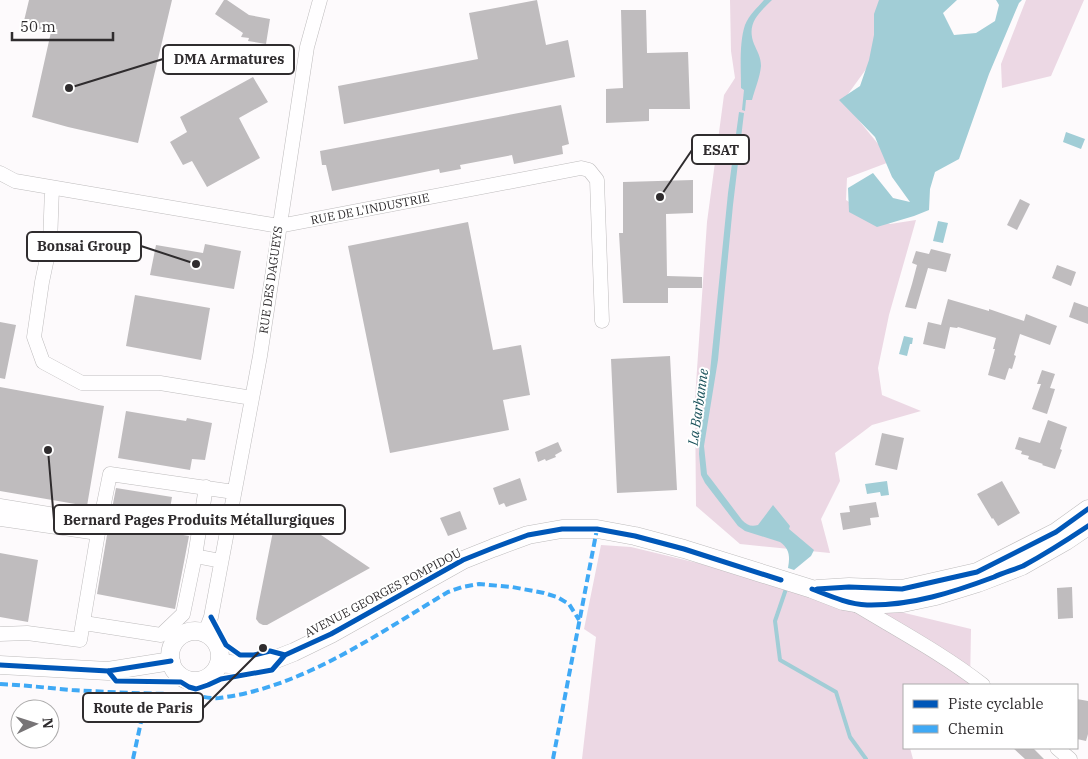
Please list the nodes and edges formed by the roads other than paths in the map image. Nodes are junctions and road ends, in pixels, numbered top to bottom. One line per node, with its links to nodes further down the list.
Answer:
1 (320, 0): 4 (street, RUE DES DAGUEYS)
2 (0, 173): 3 (street, RUE DE L'INDUSTRIE)
3 (52, 188): 4 (street, RUE DE L'INDUSTRIE); 6 (street)
4 (279, 226): 5 (street, RUE DE L'INDUSTRIE); 6 (street, RUE DES DAGUEYS)
5 (602, 321)
6 (252, 398): 8 (street, RUE DES DAGUEYS)
7 (206, 487): 8 (street); 11 (street); 15 (street)
8 (234, 492): 16 (street, RUE DES DAGUEYS)
9 (0, 506): 11 (street)
10 (1088, 509): 17 (main road)
11 (102, 516): 14 (street)
12 (0, 519): 14 (street)
13 (1088, 526): 18 (main road, AVENUE GEORGES POMPIDOU)
14 (98, 534): 19 (street)
15 (195, 556): 16 (street); 19 (street)
16 (222, 561): 20 (street, RUE DES DAGUEYS)
17 (805, 588): 18 (main road, AVENUE GEORGES POMPIDOU); 23 (main road, AVENUE GEORGES POMPIDOU)
18 (854, 603): 25 (street)
19 (84, 623): 21 (street)
20 (205, 633): 22 (main road); 23 (main road)
21 (0, 634)
22 (171, 661): 23 (main road); 24 (main road)
23 (219, 663)
24 (0, 665)
25 (982, 684)
26 (1058, 749): 27 (street)
27 (1070, 759)

